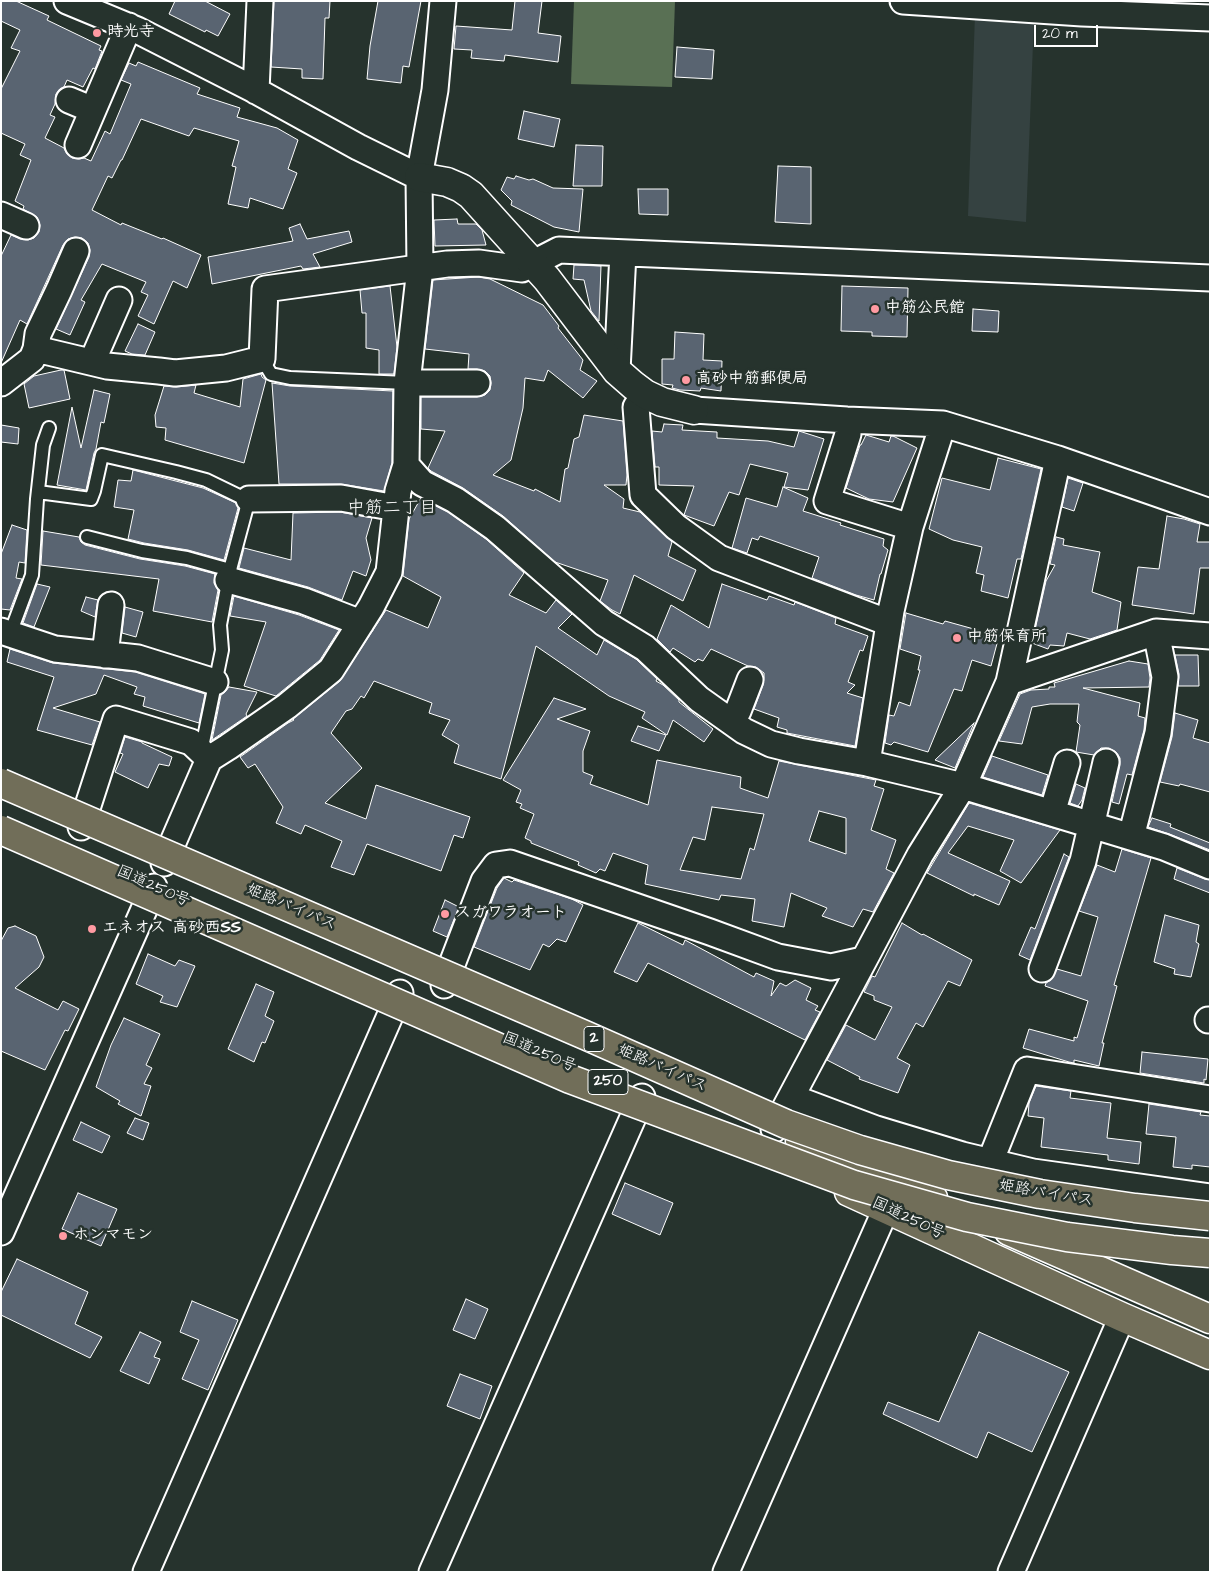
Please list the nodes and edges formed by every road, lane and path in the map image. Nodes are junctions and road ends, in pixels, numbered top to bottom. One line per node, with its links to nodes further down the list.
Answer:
1 (67, 1): 6 (street)
2 (260, 1): 7 (street)
3 (443, 1): 11 (street)
4 (903, 1): 5 (street)
5 (1210, 18)
6 (129, 26): 7 (street); 9 (street)
7 (256, 91): 11 (street)
8 (69, 100): 9 (street)
9 (93, 110): 10 (street)
10 (78, 145)
11 (419, 177): 16 (street); 17 (street)
12 (4, 207): 13 (street)
13 (26, 226)
14 (76, 251): 20 (street)
15 (623, 252): 16 (street); 18 (street); 23 (street)
16 (533, 264): 17 (street); 23 (street)
17 (420, 268): 21 (street); 25 (street)
18 (1210, 278)
19 (119, 300): 22 (street)
20 (36, 349): 22 (street); 24 (street)
21 (262, 358): 22 (street); 25 (lane)
22 (92, 362)
23 (617, 371): 27 (street)
24 (4, 377)
25 (407, 383): 26 (street); 33 (street)
26 (477, 383)
27 (645, 394): 28 (street); 43 (street)
28 (694, 410): 29 (street)
29 (847, 420): 30 (street); 38 (street)
30 (944, 424): 32 (street); 38 (street)
31 (49, 428): 34 (lane)
32 (1058, 459): 37 (street); 50 (street)
33 (406, 465): 36 (street); 51 (street)
34 (38, 492): 35 (lane); 45 (lane)
35 (249, 498): 36 (street); 40 (lane)
36 (396, 508): 42 (street)
37 (1210, 512)
38 (910, 527): 43 (street)
39 (87, 537): 40 (lane)
40 (229, 575): 42 (street); 49 (lane)
41 (111, 605): 47 (street)
42 (361, 623): 52 (street)
43 (889, 623): 54 (street)
44 (1156, 632): 46 (street); 50 (street); 64 (street)
45 (6, 633): 47 (street)
46 (1210, 636)
47 (105, 654): 49 (street)
48 (750, 680): 51 (street)
49 (216, 682): 52 (lane)
50 (1009, 682): 57 (street)
51 (730, 720): 54 (street)
52 (205, 756): 62 (street); 66 (street)
53 (1106, 762): 61 (street)
54 (867, 763): 57 (street)
55 (1068, 763): 59 (street)
56 (1, 783): 78 (highway, 姫路バイパス / 2, bridge)
57 (963, 786): 59 (street); 67 (street)
58 (1, 792): 62 (highway, 国道250号 / 250)
59 (1052, 813): 61 (street)
60 (1, 819): 66 (highway, 国道250号 / 250)
61 (1091, 825): 64 (street); 68 (street)
62 (81, 827): 66 (highway, 国道250号 / 250)
63 (1, 830): 80 (highway, bridge)
64 (1131, 838): 65 (street)
65 (1210, 866)
66 (159, 875): 69 (highway, 国道250号 / 250); 70 (highway, 国道250号 / 250); 79 (street)
67 (863, 960): 69 (street); 72 (street)
68 (1042, 969)
69 (444, 985): 74 (highway, 国道250号 / 250)
70 (400, 993): 71 (highway, 国道250号 / 250); 84 (street)
71 (642, 1097): 77 (highway, 国道250号 / 250); 85 (street)
72 (791, 1097): 74 (street); 75 (street)
73 (1210, 1100): 75 (street)
74 (774, 1129): 82 (highway, 国道250号 / 250)
75 (990, 1162): 76 (street)
76 (1210, 1197)
77 (886, 1209): 81 (highway, 国道250号 / 250); 86 (street)
78 (1210, 1216)
79 (1, 1232)
80 (1210, 1253)
81 (1122, 1317): 83 (highway, 国道250号 / 250); 87 (street)
82 (1210, 1319)
83 (1210, 1355)
84 (146, 1572)
85 (432, 1572)
86 (726, 1572)
87 (1011, 1572)

